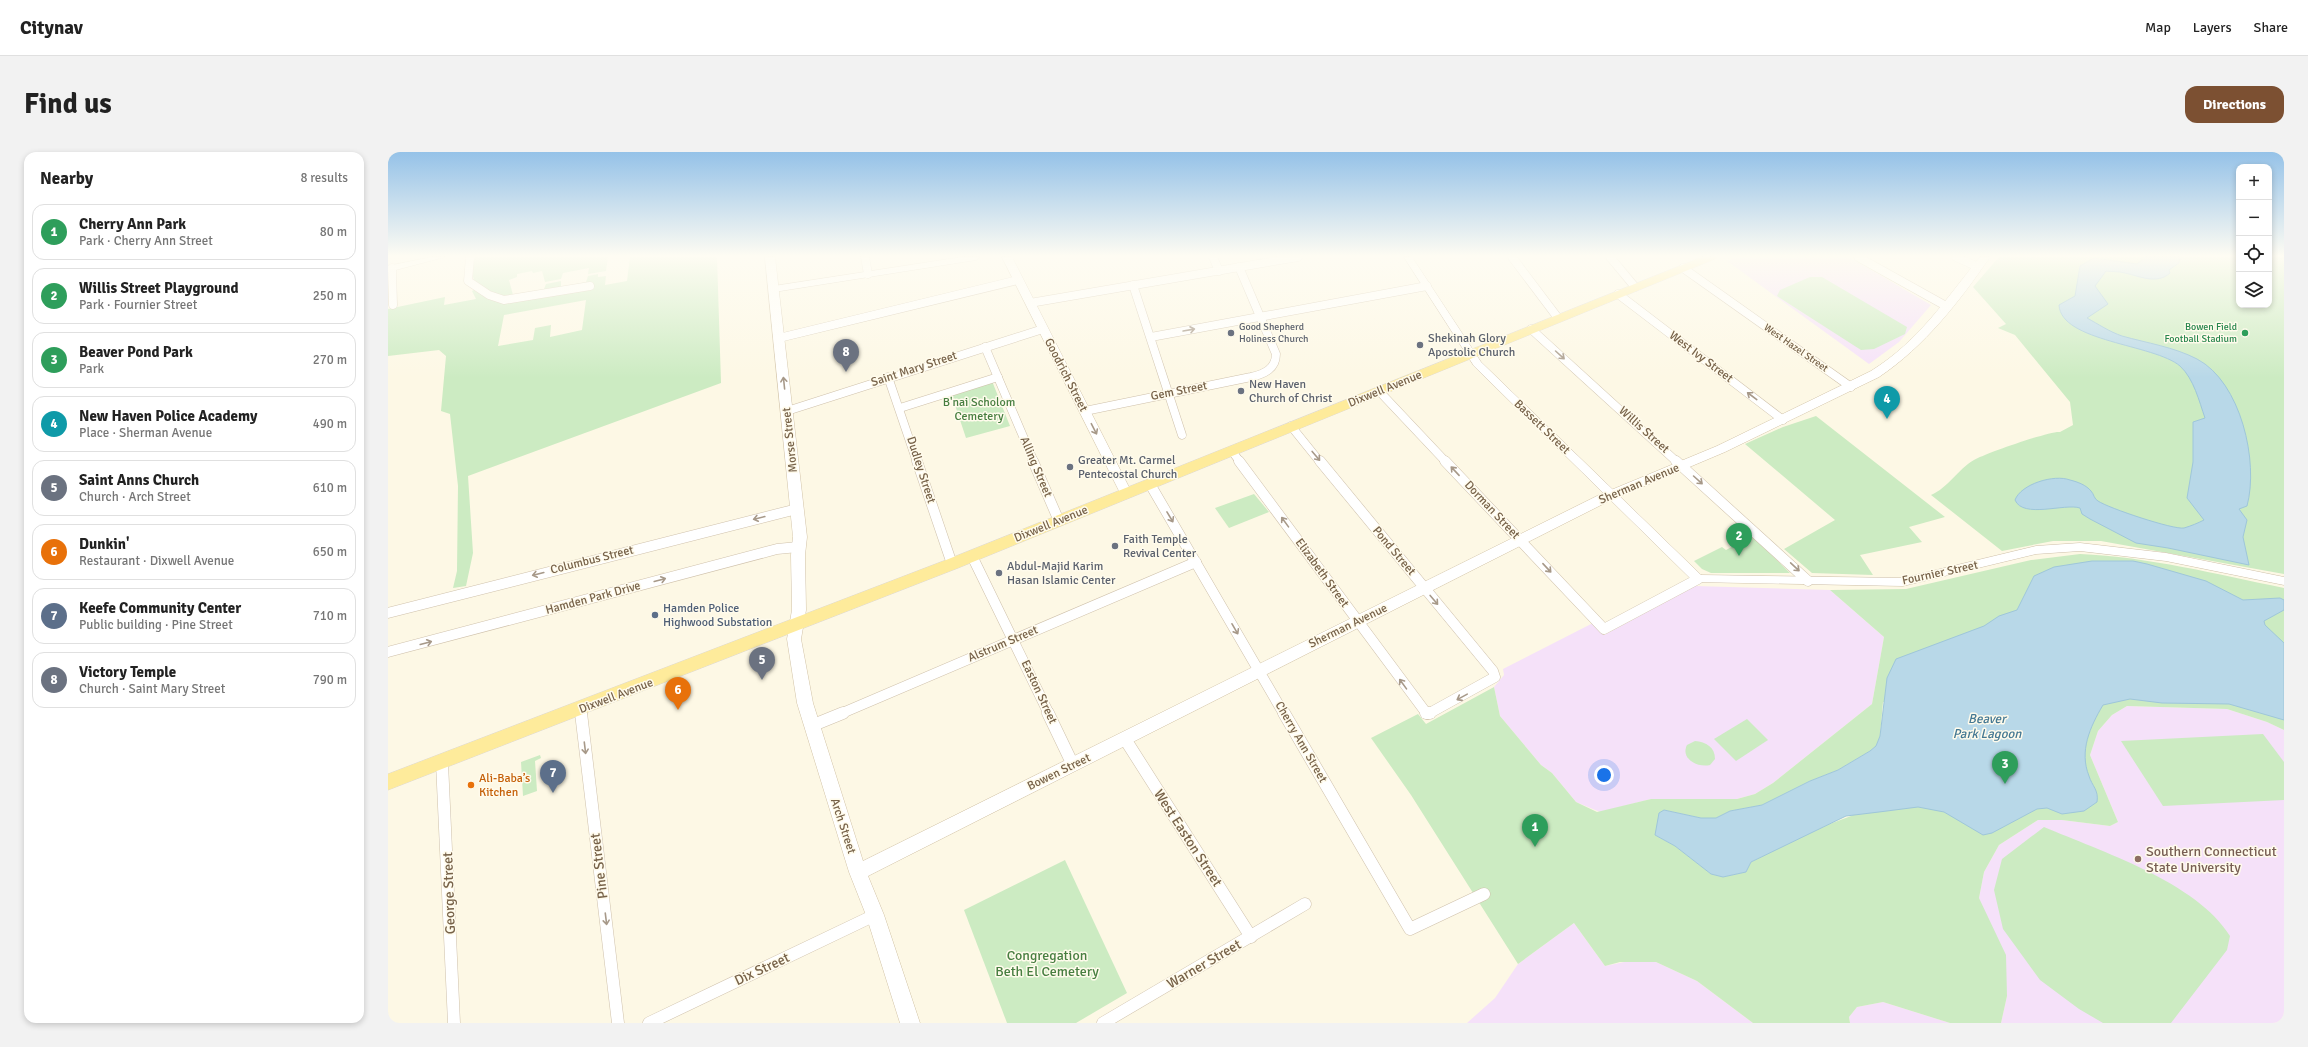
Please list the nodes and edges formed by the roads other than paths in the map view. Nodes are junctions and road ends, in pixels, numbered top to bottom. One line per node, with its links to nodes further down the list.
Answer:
1 (392, 298): 19 (street)
2 (497, 298): 3 (street)
3 (518, 298)
4 (775, 298): 26 (main road, Morse Street)
5 (945, 298): 26 (street)
6 (1027, 298): 18 (main road, Goodrich Street)
7 (1061, 298): 18 (street)
8 (1137, 298): 25 (street)
9 (1253, 298): 21 (street)
10 (1363, 298): 21 (street)
11 (1434, 298): 28 (street, Bassett Street)
12 (1543, 298): 22 (street)
13 (1609, 298): 22 (main road, Dixwell Avenue)
14 (1623, 298): 37 (street, West Ivy Street, one-way to 14)
15 (1725, 298): 31 (street, West Hazel Street)
16 (1931, 298): 20 (street)
17 (1952, 298): 20 (main road, Sherman Avenue)
18 (1030, 303): 23 (main road, Goodrich Street)
19 (393, 305)
20 (1946, 306): 31 (main road, Sherman Avenue)
21 (1262, 316): 25 (street, one-way to 21); 33 (street, Gem Street)
22 (1558, 318): 24 (main road, Dixwell Avenue)
23 (1043, 329): 27 (street, Saint Mary Street); 36 (main road, Goodrich Street)
24 (1531, 329): 28 (main road, Dixwell Avenue); 41 (street, Willis Street, one-way to 41)
25 (1150, 337): 33 (street)
26 (779, 338): 35 (main road, Morse Street, one-way to 26)
27 (985, 347): 29 (street, Saint Mary Street); 30 (street, Alling Street)
28 (1470, 354): 32 (main road, Dixwell Avenue); 44 (street, Bassett Street)
29 (888, 377): 34 (street, Dudley Street); 35 (street, Saint Mary Street)
30 (998, 377): 34 (street); 46 (street, Alling Street)
31 (1851, 387): 37 (main road, Sherman Avenue)
32 (1379, 391): 38 (main road, Dixwell Avenue); 47 (street, Dorman Street, one-way to 32)
33 (1167, 393): 36 (street, Gem Street); 39 (street)
34 (900, 408): 51 (street, Dudley Street)
35 (787, 411): 45 (main road, Morse Street)
36 (1085, 411): 43 (main road, Goodrich Street, one-way to 43)
37 (1783, 420): 41 (main road, Sherman Avenue)
38 (1291, 426): 40 (main road, Dixwell Avenue); 55 (street, Pond Street, one-way to 55)
39 (1182, 435)
40 (1232, 450): 42 (main road, Dixwell Avenue); 57 (street, Elizabeth Street, one-way to 40)
41 (1683, 466): 44 (main road, Sherman Avenue); 53 (street, Willis Street, one-way to 53)
42 (1150, 484): 43 (main road, Dixwell Avenue); 50 (street, Cherry Ann Street, one-way to 50)
43 (1126, 493): 46 (main road, Dixwell Avenue)
44 (1611, 495): 47 (main road, Sherman Avenue); 52 (street, Bassett Street)
45 (797, 509): 48 (main road, Morse Street); 56 (street, Columbus Street, one-way to 56)
46 (1059, 521): 49 (main road, Dixwell Avenue)
47 (1520, 540): 55 (main road, Sherman Avenue); 59 (street, Dorman Street, one-way to 59)
48 (798, 547): 58 (main road, Morse Street); 61 (street, Hamden Park Drive, one-way to 48)
49 (972, 556): 51 (main road, Dixwell Avenue); 60 (street, Easton Street)
50 (1196, 562): 60 (street, Alstrum Street); 62 (street, Cherry Ann Street, one-way to 62)
51 (952, 564): 58 (main road, Dixwell Avenue)
52 (1698, 580): 53 (street, Fournier Street); 59 (street, Fournier Street)
53 (1808, 581): 54 (street, Fournier Street)
54 (2284, 581)
55 (1424, 588): 57 (main road, Sherman Avenue); 64 (street, Pond Street, one-way to 64)
56 (388, 613)
57 (1357, 621): 62 (main road, Sherman Avenue); 64 (street, Elizabeth Street, one-way to 57)
58 (796, 624): 63 (main road, Dixwell Avenue); 65 (main road, Arch Street)
59 (1604, 629)
60 (1014, 640): 65 (street, Alstrum Street); 68 (street, Easton Street)
61 (388, 652)
62 (1260, 670): 66 (main road, Bowen Street); 71 (street, Cherry Ann Street)
63 (581, 709): 67 (main road, Dixwell Avenue); 77 (street, Pine Street, one-way to 77)
64 (1427, 714)
65 (811, 726): 70 (main road, Arch Street)
66 (1125, 739): 68 (main road, Bowen Street); 74 (street, West Easton Street)
67 (442, 763): 69 (main road, Dixwell Avenue); 76 (street, George Street)
68 (1073, 765): 70 (main road, Bowen Street)
69 (388, 782)
70 (858, 872): 73 (main road, Arch Street)
71 (1484, 894)
72 (1305, 904): 74 (street, Warner Street)
73 (875, 915): 75 (main road, Arch Street); 78 (street, Dix Street)
74 (1251, 937): 79 (street, Warner Street)
75 (906, 1021)
76 (454, 1023)
77 (618, 1023)
78 (649, 1023)
79 (1103, 1023)

